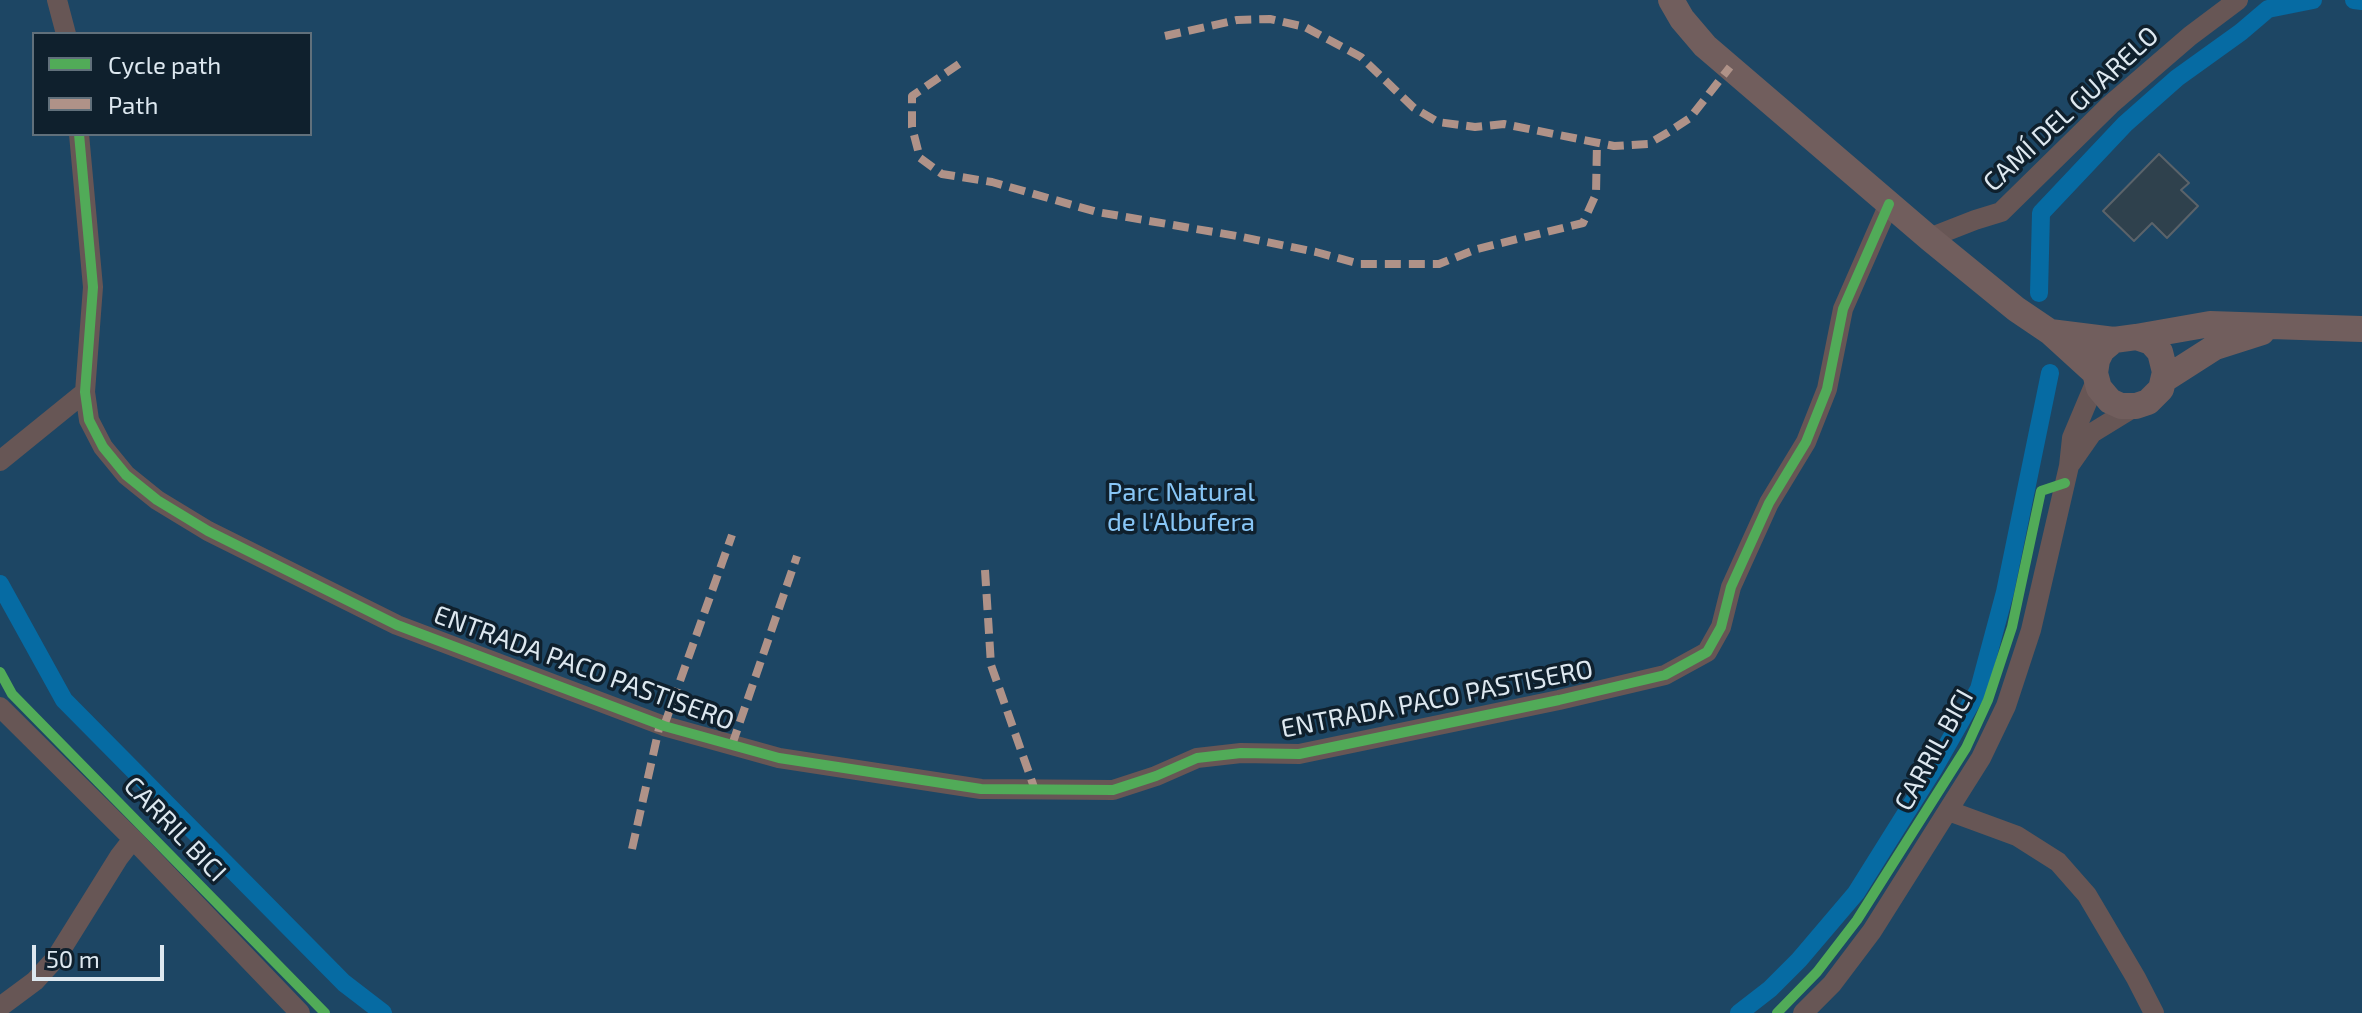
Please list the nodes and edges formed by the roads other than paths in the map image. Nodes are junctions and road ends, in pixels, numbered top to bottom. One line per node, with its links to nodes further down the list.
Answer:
1 (57, 0): 4 (street)
2 (1671, 0): 6 (main road)
3 (2238, 0): 7 (street, CAMÍ DEL GUARELO)
4 (65, 32)
5 (79, 136): 14 (street, ENTRADA PACO PASTISERO)
6 (1889, 204): 7 (main road); 14 (street, ENTRADA PACO PASTISERO)
7 (1929, 238): 10 (main road)
8 (2281, 325): 9 (main road); 11 (main road); 13 (main road)
9 (2362, 329)
10 (2050, 332): 11 (main road); 12 (main road)
11 (2125, 338): 12 (main road); 13 (main road)
12 (2096, 377): 15 (main road); 17 (street)
13 (2165, 379): 15 (main road)
14 (85, 392): 16 (street)
15 (2136, 406): 17 (street)
16 (0, 461)
17 (2069, 466): 19 (street)
18 (0, 707): 20 (street)
19 (1949, 811): 23 (street); 24 (street)
20 (133, 839): 21 (street); 22 (street)
21 (0, 1007)
22 (300, 1013)
23 (1803, 1013)
24 (2154, 1013)

